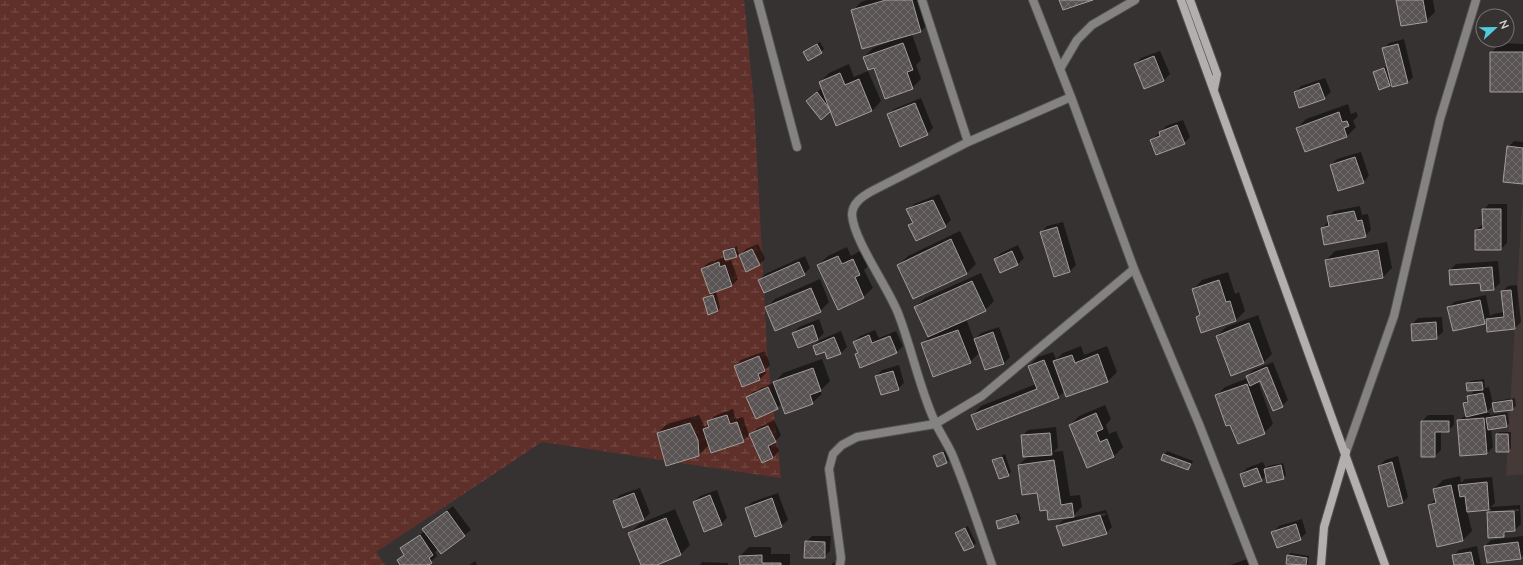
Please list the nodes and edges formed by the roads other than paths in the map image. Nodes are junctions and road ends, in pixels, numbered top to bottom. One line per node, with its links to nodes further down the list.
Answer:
1 (758, 0): 12 (street)
2 (922, 0): 11 (street)
3 (1033, 0): 8 (street)
4 (1135, 0): 8 (street)
5 (1181, 0): 9 (street)
6 (1190, 0): 9 (street)
7 (1476, 0): 15 (street)
8 (1060, 69): 10 (street)
9 (1214, 90): 15 (street)
10 (1072, 97): 11 (street); 13 (street)
11 (968, 142): 14 (street)
12 (796, 147)
13 (1134, 269): 14 (street); 18 (street)
14 (935, 424): 16 (street); 17 (street)
15 (1346, 452): 19 (street); 20 (street)
16 (840, 565)
17 (992, 565)
18 (1254, 565)
19 (1321, 565)
20 (1385, 565)

